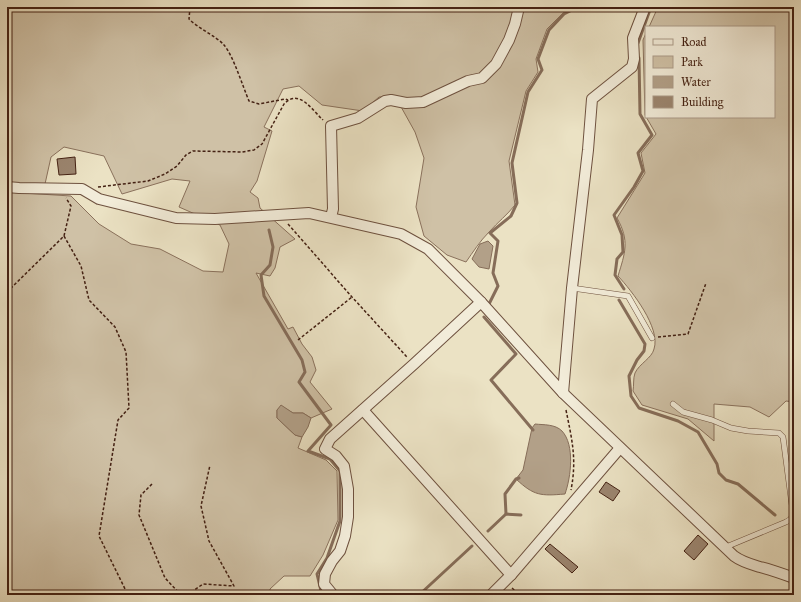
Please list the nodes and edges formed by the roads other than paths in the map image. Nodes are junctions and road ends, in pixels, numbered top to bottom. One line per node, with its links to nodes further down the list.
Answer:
1 (519, 7): 4 (street)
2 (643, 10): 5 (street)
3 (7, 187): 4 (street)
4 (331, 217): 6 (street)
5 (572, 288): 7 (lane); 8 (street)
6 (481, 302): 8 (street); 10 (street)
7 (652, 338)
8 (563, 393): 11 (street)
9 (673, 404): 12 (lane)
10 (363, 410): 13 (street); 15 (street)
11 (620, 448): 12 (street); 13 (street)
12 (726, 547): 14 (street)
13 (511, 575): 16 (street)
14 (794, 578)
15 (333, 595)
16 (491, 595)

